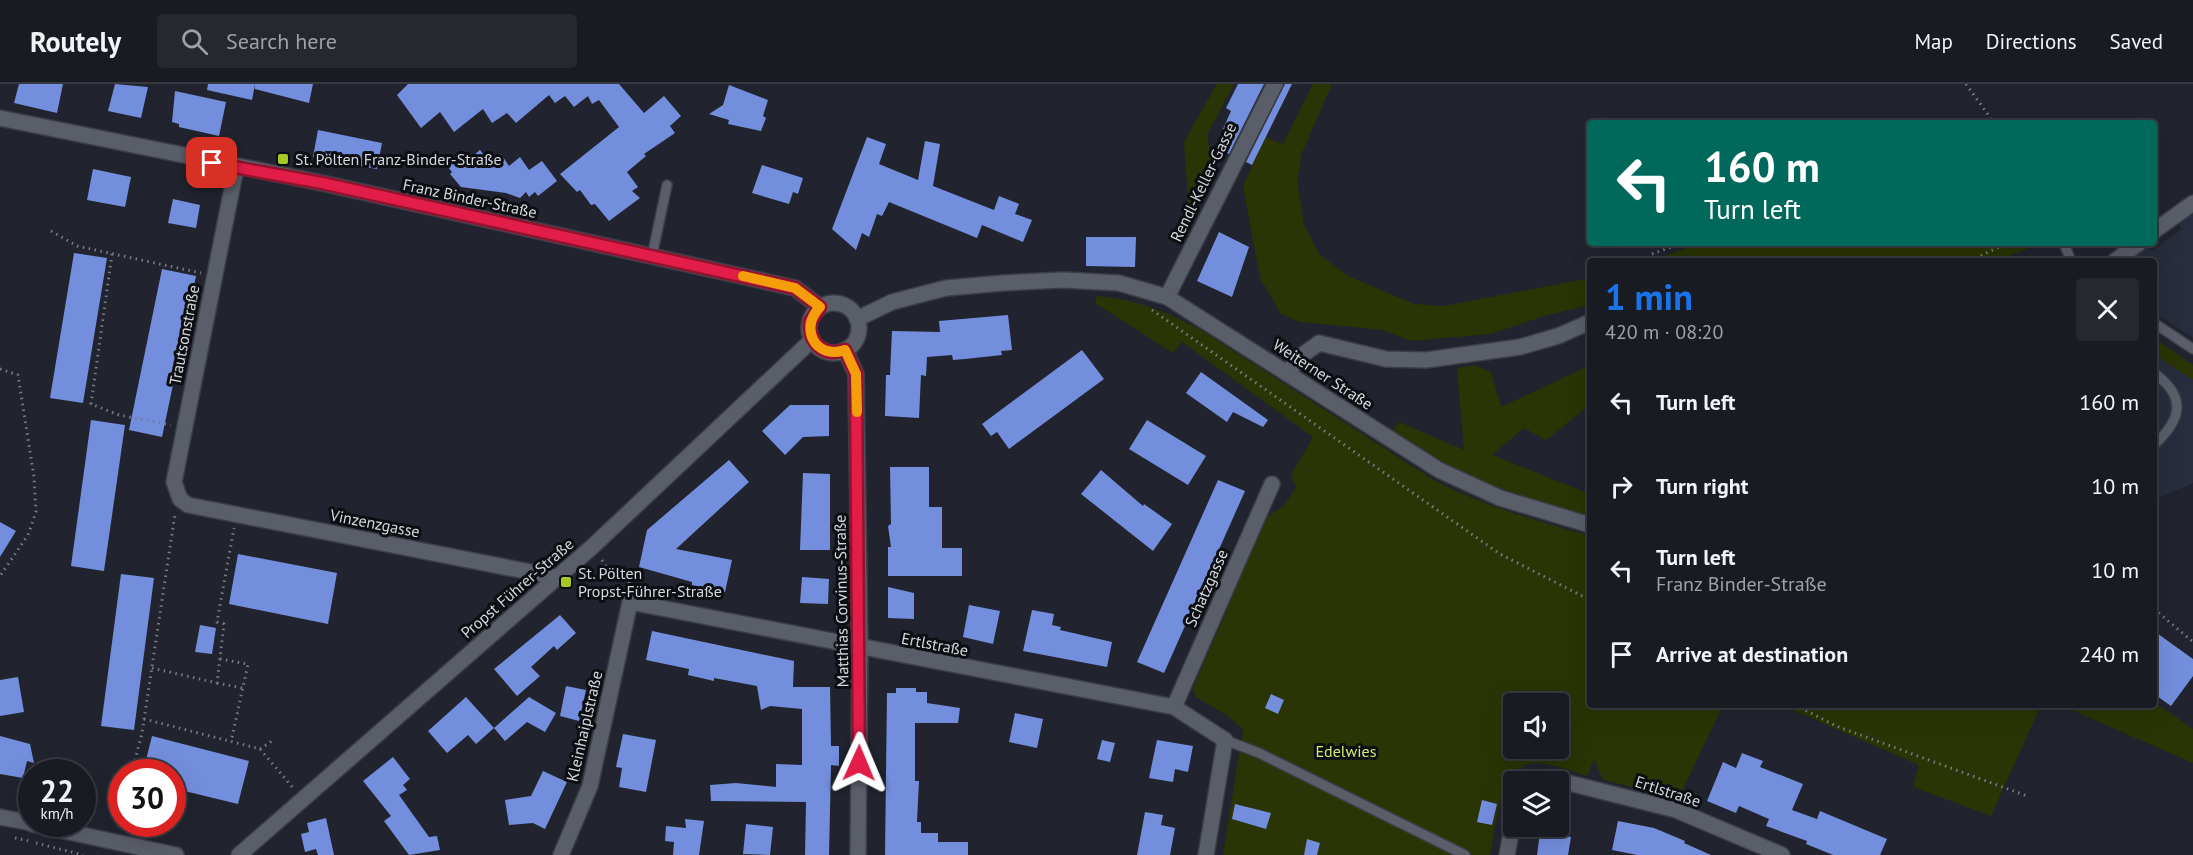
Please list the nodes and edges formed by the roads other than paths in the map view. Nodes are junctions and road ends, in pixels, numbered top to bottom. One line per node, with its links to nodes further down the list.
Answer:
1 (1275, 84): 10 (street, Rendl-Keller-Gasse)
2 (0, 118): 3 (street, Franz Binder-Straße)
3 (236, 168): 8 (street, Franz Binder-Straße); 22 (street, Trautsonstraße)
4 (667, 185): 8 (lane)
5 (2193, 203): 6 (street)
6 (2157, 229)
7 (2135, 246): 9 (street)
8 (652, 256): 11 (street, Franz Binder-Straße)
9 (2119, 258)
10 (1167, 297): 12 (street, Weiterner Straße); 18 (street, Weiterner Straße)
11 (820, 307): 12 (street); 15 (street)
12 (857, 319): 17 (street)
13 (1587, 323): 18 (street)
14 (2157, 325): 16 (lane)
15 (812, 340): 17 (street); 24 (street, Propst Führer-Straße)
16 (2193, 349)
17 (845, 350): 26 (street, Matthias Corvinus-Straße)
18 (1288, 372): 23 (street, Weiterner Straße)
19 (2157, 375): 20 (lane)
20 (2157, 442)
21 (1272, 484): 27 (street, Schatzgasse)
22 (182, 507): 24 (street, Vinzenzgasse)
23 (1587, 524)
24 (556, 577): 35 (street, Propst Führer-Straße)
25 (630, 602): 26 (street, Ertlstraße); 36 (street, Kleinhaiplstraße)
26 (860, 648): 27 (street, Ertlstraße); 37 (street, Matthias Corvinus-Straße)
27 (1173, 707): 28 (street, Ertlstraße)
28 (1225, 740): 38 (street); 39 (lane)
29 (1569, 783): 41 (street, Ertlstraße)
30 (0, 817): 31 (street)
31 (18, 821)
32 (92, 837): 34 (street)
33 (1510, 837): 40 (street)
34 (176, 855)
35 (239, 855)
36 (561, 855)
37 (858, 855)
38 (1206, 855)
39 (1465, 855)
40 (1507, 855)
41 (1782, 855)

